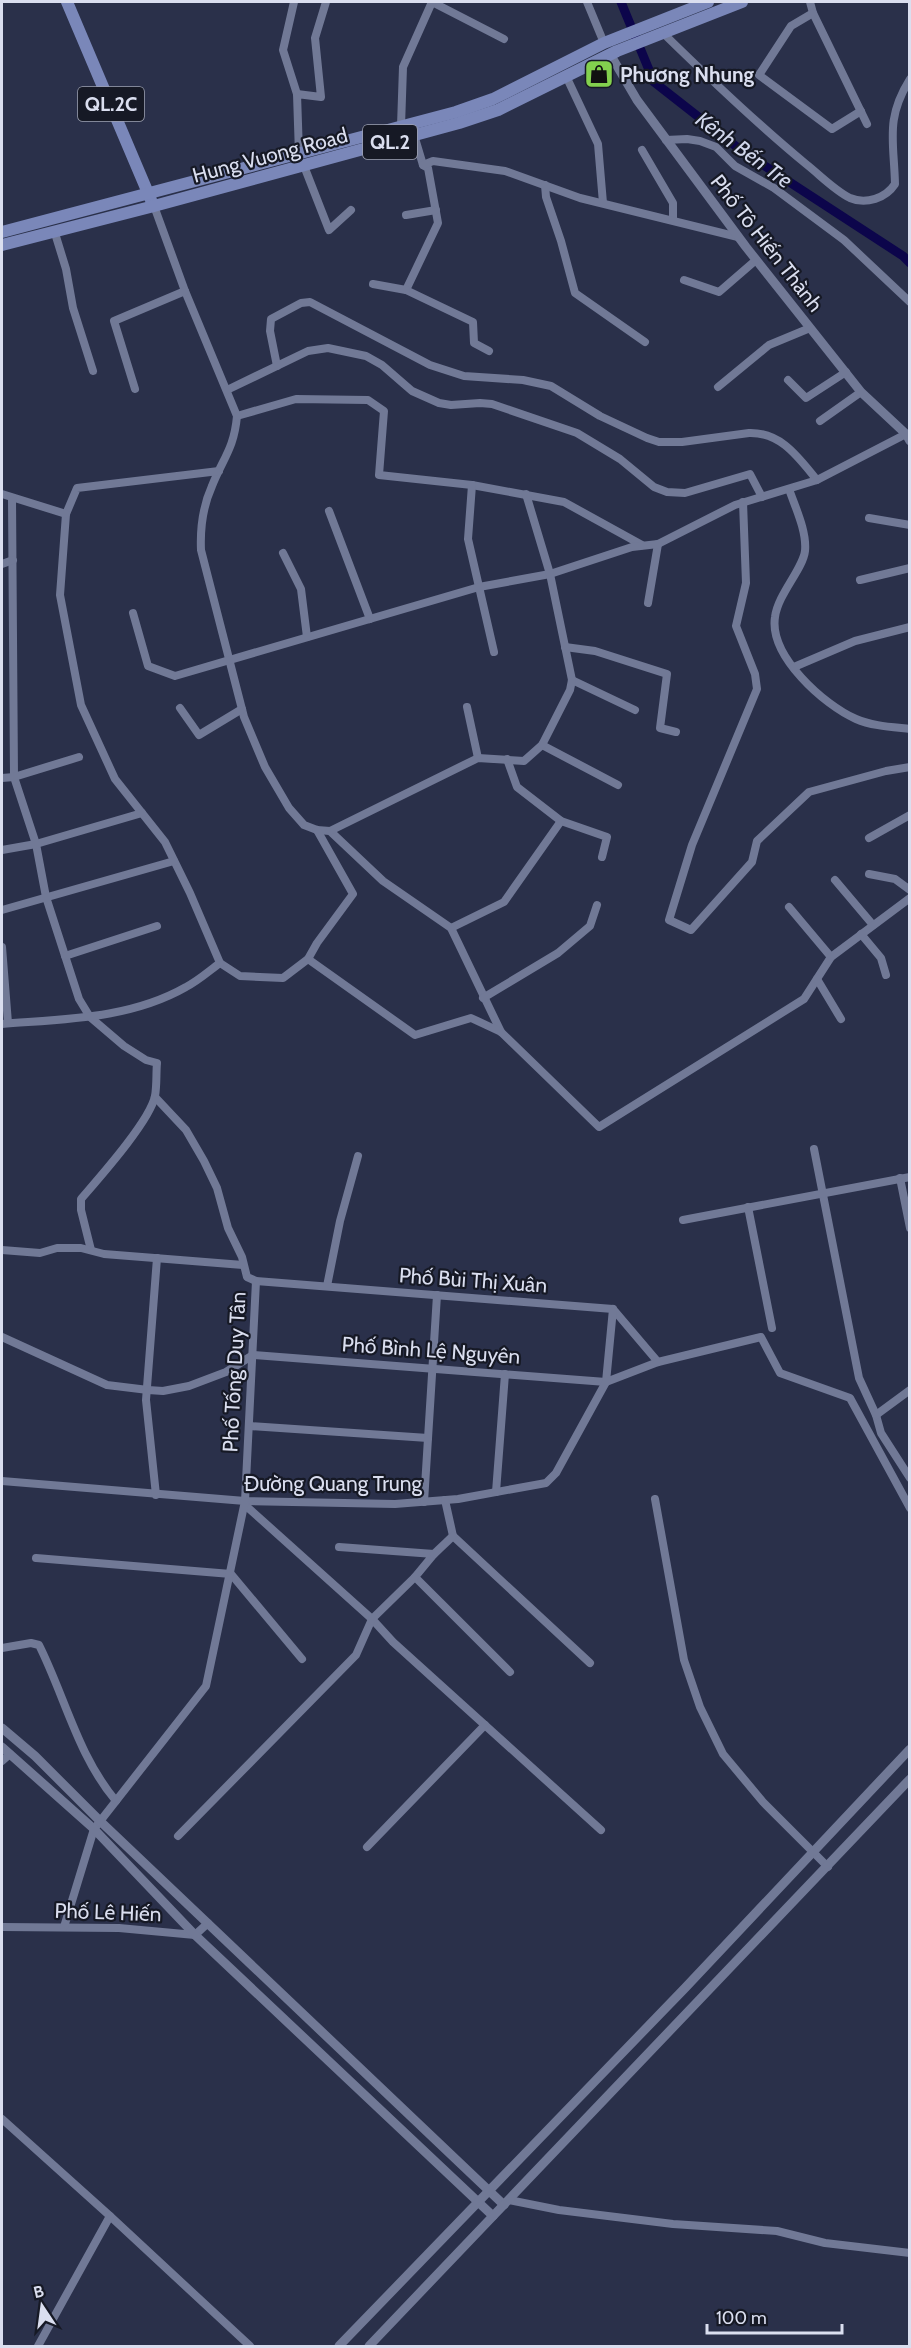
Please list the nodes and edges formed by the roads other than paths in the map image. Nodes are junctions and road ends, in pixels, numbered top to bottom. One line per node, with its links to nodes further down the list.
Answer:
1 (67, 2): 27 (main road, QL.2C)
2 (294, 2): 16 (street)
3 (326, 2): 16 (street)
4 (432, 2): 12 (street); 19 (street)
5 (587, 2): 13 (street)
6 (708, 2): 9 (main road, Hung Vuong Road / QL.2)
7 (742, 2): 11 (main road, Hung Vuong Road / QL.2)
8 (810, 2): 10 (street)
9 (687, 5): 11 (main road, Hung Vuong Road / QL.2)
10 (813, 13): 17 (street); 17 (street)
11 (653, 32): 13 (main road, Hung Vuong Road / QL.2); 15 (street)
12 (504, 39)
13 (611, 47): 14 (main road, Hung Vuong Road / QL.2); 19 (main road, Hung Vuong Road / QL.2); 21 (street, Phố Tô Hiến Thành)
14 (566, 76): 20 (main road, Hung Vuong Road / QL.2); 28 (street)
15 (909, 79)
16 (297, 94): 23 (street)
17 (861, 111): 18 (street)
18 (867, 124)
19 (400, 126): 23 (main road, Hung Vuong Road / QL.2)
20 (414, 135): 24 (street); 25 (main road, Hung Vuong Road / QL.2)
21 (666, 140): 36 (street, Phố Tô Hiến Thành); 43 (street)
22 (642, 150): 33 (street)
23 (299, 154): 27 (main road, Hung Vuong Road / QL.2)
24 (423, 165): 26 (street); 31 (street)
25 (304, 166): 29 (main road, Hung Vuong Road / QL.2); 30 (street)
26 (545, 185): 28 (street); 45 (street)
27 (148, 193): 29 (main road, QL.2C); 35 (main road, Hung Vuong Road / QL.2)
28 (603, 203): 33 (street)
29 (154, 206): 34 (main road, Hung Vuong Road / QL.2); 42 (street)
30 (351, 210)
31 (436, 210): 32 (street); 41 (street)
32 (406, 214)
33 (673, 220): 36 (street)
34 (54, 230): 37 (main road, Hung Vuong Road / QL.2); 48 (street)
35 (2, 232)
36 (738, 237): 38 (street, Phố Tô Hiến Thành)
37 (2, 245)
38 (756, 260): 39 (street); 44 (street, Phố Tô Hiến Thành)
39 (684, 280)
40 (374, 284): 41 (street)
41 (406, 290): 46 (street)
42 (185, 291): 52 (street); 53 (street)
43 (909, 302)
44 (810, 328): 49 (street, Phố Tô Hiến Thành); 51 (street)
45 (645, 342)
46 (489, 351)
47 (277, 366): 53 (street); 59 (street); 64 (street)
48 (93, 371)
49 (846, 372): 50 (street); 54 (street, Phố Tô Hiến Thành)
50 (788, 380)
51 (718, 387)
52 (135, 389)
53 (227, 390): 55 (street)
54 (861, 392): 56 (street); 57 (street, Phố Tô Hiến Thành)
55 (237, 416): 58 (street); 60 (street)
56 (820, 421)
57 (908, 438): 59 (street)
58 (219, 471): 68 (street); 87 (street)
59 (817, 480): 61 (street)
60 (472, 485): 63 (street); 79 (street)
61 (789, 489): 64 (street); 88 (street)
62 (2, 494): 65 (street)
63 (525, 494): 72 (street); 77 (street)
64 (762, 497): 66 (street)
65 (12, 498): 68 (street); 74 (street)
66 (743, 502): 71 (street); 100 (street)
67 (329, 511): 82 (street)
68 (66, 514): 104 (street)
69 (869, 518): 70 (street)
70 (909, 525)
71 (658, 544): 72 (street); 80 (street)
72 (642, 546): 77 (street)
73 (283, 553): 84 (street)
74 (13, 560): 75 (street); 101 (street)
75 (2, 564)
76 (909, 568): 78 (street)
77 (550, 574): 79 (street); 85 (street)
78 (860, 580)
79 (479, 587): 82 (street); 86 (street)
80 (648, 603)
81 (133, 613): 87 (street)
82 (370, 619): 84 (street)
83 (909, 627): 88 (street)
84 (307, 638): 87 (street)
85 (565, 647): 89 (street); 95 (street)
86 (494, 652)
87 (230, 660): 92 (street)
88 (794, 667): 94 (street)
89 (572, 680): 93 (street); 96 (street)
90 (467, 707): 98 (street)
91 (180, 708): 92 (street)
92 (242, 709): 107 (street)
93 (635, 710)
94 (909, 729)
95 (676, 732)
96 (542, 745): 99 (street); 103 (street)
97 (79, 757): 101 (street)
98 (478, 758): 99 (street); 108 (street)
99 (507, 759): 106 (street)
100 (909, 767)
101 (14, 777): 102 (street); 110 (street)
102 (2, 778)
103 (618, 785)
104 (141, 813): 110 (street); 113 (street)
105 (909, 815): 109 (street)
106 (561, 821): 112 (street); 124 (street)
107 (317, 830): 108 (street); 129 (street)
108 (330, 831): 124 (street)
109 (869, 838)
110 (36, 844): 111 (street); 117 (street)
111 (2, 850)
112 (602, 857)
113 (174, 861): 117 (street); 130 (street)
114 (869, 874): 116 (street)
115 (835, 880): 122 (street)
116 (909, 890)
117 (46, 897): 121 (street); 127 (street)
118 (909, 898): 122 (street)
119 (597, 905): 133 (street)
120 (789, 907): 128 (street)
121 (2, 910)
122 (873, 925): 125 (street)
123 (157, 926): 127 (street)
124 (451, 928): 133 (street)
125 (861, 934): 128 (street); 131 (street)
126 (2, 947): 138 (street)
127 (65, 956): 135 (street)
128 (831, 957): 132 (street)
129 (308, 959): 130 (street); 136 (street)
130 (220, 963): 135 (street)
131 (886, 975)
132 (817, 979): 137 (street); 139 (street)
133 (483, 998): 134 (street)
134 (491, 1014): 136 (street); 139 (street)
135 (90, 1017): 138 (street); 140 (street)
136 (471, 1018): 139 (street)
137 (842, 1018)
138 (5, 1024)
139 (501, 1032)
140 (155, 1097): 150 (street); 152 (street, Phố Tống Duy Tân)
141 (814, 1149): 145 (street)
142 (358, 1156): 154 (street)
143 (909, 1177): 144 (street)
144 (900, 1178): 145 (street); 148 (street)
145 (823, 1193): 146 (street); 166 (street)
146 (748, 1207): 147 (street); 157 (street)
147 (683, 1220)
148 (909, 1228)
149 (2, 1250): 150 (street)
150 (91, 1250): 151 (street)
151 (157, 1258): 152 (street); 164 (street)
152 (243, 1265): 153 (street, Phố Tống Duy Tân)
153 (256, 1281): 154 (street, Phố Bùi Thị Xuân); 159 (street, Phố Tống Duy Tân)
154 (327, 1287): 155 (street, Phố Bùi Thị Xuân)
155 (437, 1295): 156 (street, Phố Bùi Thị Xuân); 161 (street)
156 (613, 1309): 160 (street); 163 (street)
157 (771, 1328)
158 (2, 1338): 164 (street)
159 (253, 1355): 161 (street, Phố Bình Lệ Nguyên); 164 (street); 167 (street, Phố Tống Duy Tân)
160 (658, 1362): 163 (street); 177 (street)
161 (433, 1368): 162 (street, Phố Bình Lệ Nguyên); 168 (street)
162 (506, 1374): 163 (street, Phố Bình Lệ Nguyên); 171 (street)
163 (606, 1382): 171 (street, Đường Quang Trung)
164 (148, 1390): 172 (street)
165 (909, 1390): 166 (street)
166 (876, 1415): 169 (street)
167 (249, 1426): 168 (street); 176 (street, Phố Tống Duy Tân)
168 (428, 1438): 175 (street)
169 (909, 1478)
170 (2, 1481): 172 (street, Đường Quang Trung)
171 (496, 1492): 174 (street, Đường Quang Trung)
172 (156, 1495): 176 (street, Đường Quang Trung)
173 (655, 1499): 201 (street)
174 (445, 1500): 175 (street, Đường Quang Trung); 178 (street)
175 (424, 1502): 176 (street, Đường Quang Trung)
176 (245, 1503): 182 (street, Phố Tống Duy Tân); 184 (street)
177 (909, 1508)
178 (453, 1536): 180 (street); 187 (street)
179 (339, 1547): 180 (street)
180 (434, 1554): 183 (street)
181 (36, 1558): 182 (street)
182 (231, 1574): 186 (street); 196 (street, Phố Tống Duy Tân)
183 (415, 1576): 184 (street); 188 (street)
184 (372, 1619): 189 (street); 199 (street)
185 (2, 1648): 196 (street)
186 (302, 1659)
187 (590, 1663)
188 (510, 1672)
189 (485, 1725): 198 (street); 200 (street)
190 (2, 1728): 197 (street)
191 (2, 1747): 193 (street)
192 (909, 1749): 201 (street)
193 (10, 1754): 194 (street); 197 (street)
194 (2, 1761)
195 (909, 1779): 202 (street)
196 (116, 1801): 197 (street, Phố Tống Duy Tân)
197 (97, 1825): 203 (street); 205 (street); 206 (street)
198 (600, 1830)
199 (178, 1836)
200 (367, 1846)
201 (813, 1852): 202 (street); 208 (street)
202 (828, 1867): 210 (street)
203 (208, 1923): 206 (street); 208 (street)
204 (2, 1927): 205 (street, Phố Lê Hiến)
205 (64, 1927): 206 (street, Phố Lê Hiến)
206 (195, 1935): 209 (street)
207 (2, 2119): 211 (street)
208 (489, 2190): 209 (street); 210 (street)
209 (478, 2202): 212 (street); 216 (street)
210 (506, 2202): 212 (street); 213 (street)
211 (110, 2216): 214 (street); 215 (street)
212 (493, 2216): 217 (street)
213 (909, 2253)
214 (38, 2346)
215 (250, 2346)
216 (339, 2346)
217 (369, 2346)

